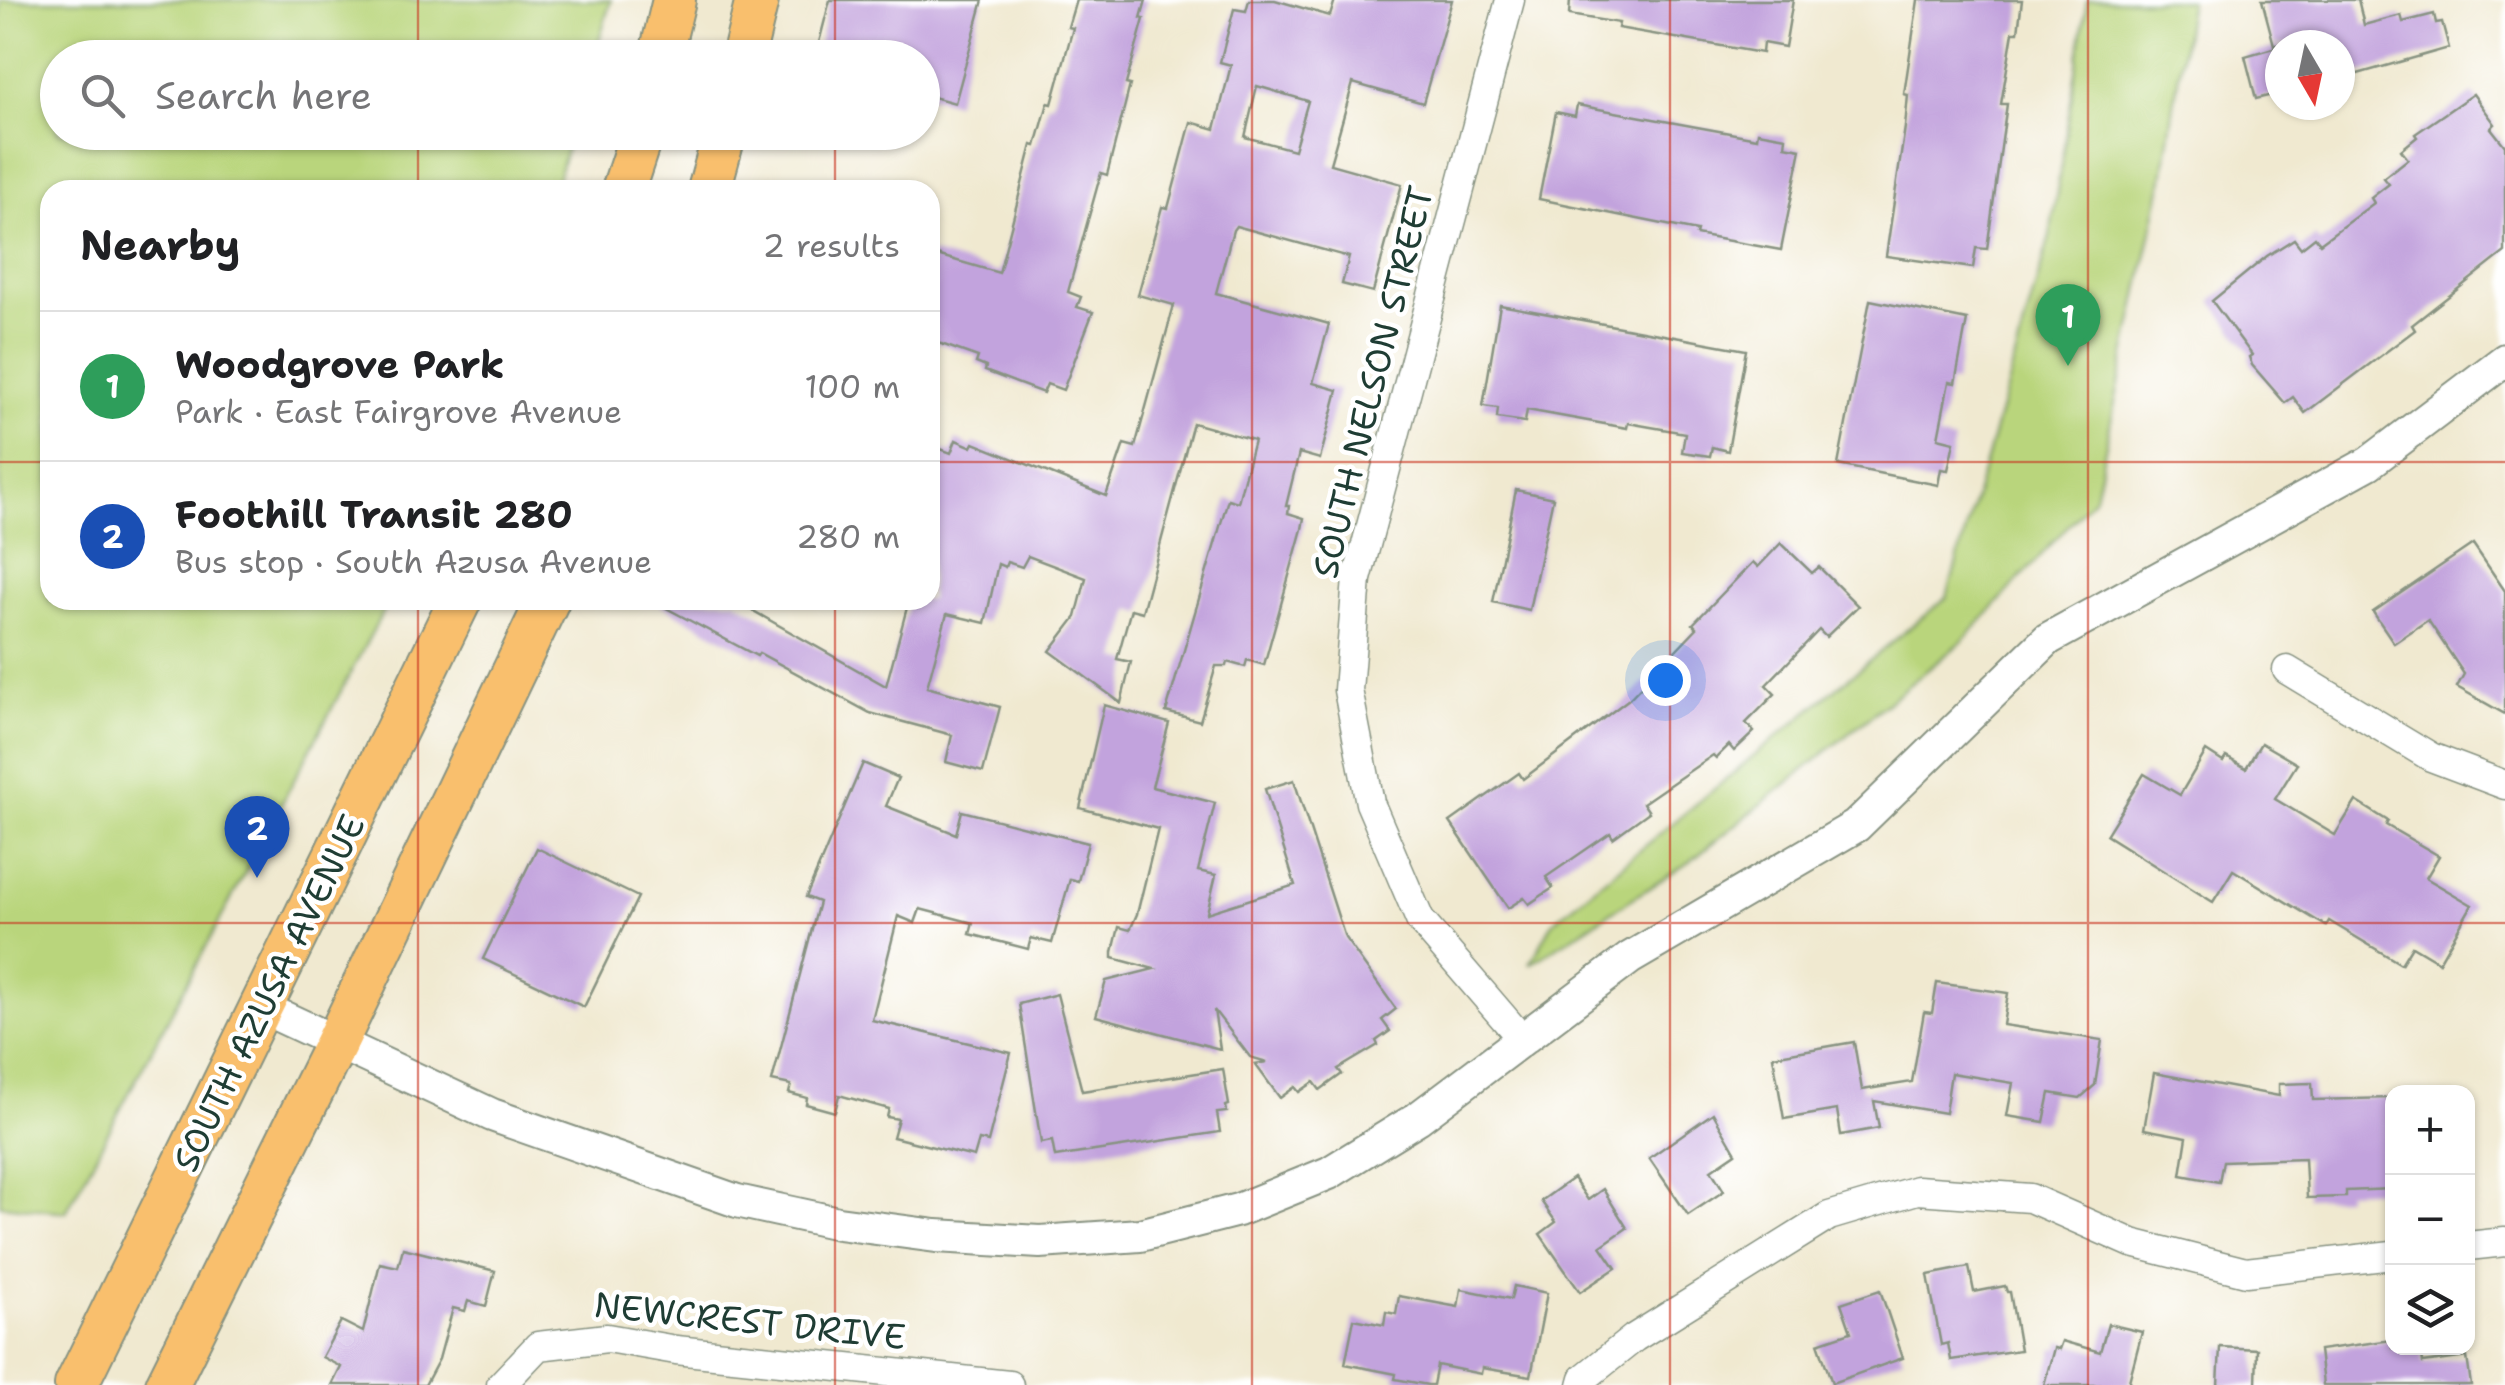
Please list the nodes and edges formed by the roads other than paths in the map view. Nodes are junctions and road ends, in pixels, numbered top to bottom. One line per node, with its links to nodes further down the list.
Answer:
1 (674, 0): 4 (main road)
2 (758, 0): 5 (main road)
3 (1510, 0): 16 (street, SOUTH NELSON STREET)
4 (664, 40)
5 (748, 40)
6 (636, 150): 8 (main road)
7 (720, 150): 9 (main road)
8 (626, 180)
9 (713, 180)
10 (2505, 360): 16 (street)
11 (455, 610): 15 (main road, SOUTH AZUSA AVENUE)
12 (543, 610): 17 (main road)
13 (2287, 670): 14 (street)
14 (2505, 785)
15 (263, 1008): 17 (street); 21 (main road, SOUTH AZUSA AVENUE)
16 (1522, 1039): 17 (street)
17 (336, 1043): 22 (main road)
18 (2505, 1242): 19 (street)
19 (2475, 1245)
20 (2385, 1256): 25 (street)
21 (76, 1385)
22 (167, 1385)
23 (502, 1385): 24 (street, NEWCREST DRIVE)
24 (1009, 1385)
25 (1582, 1385)

